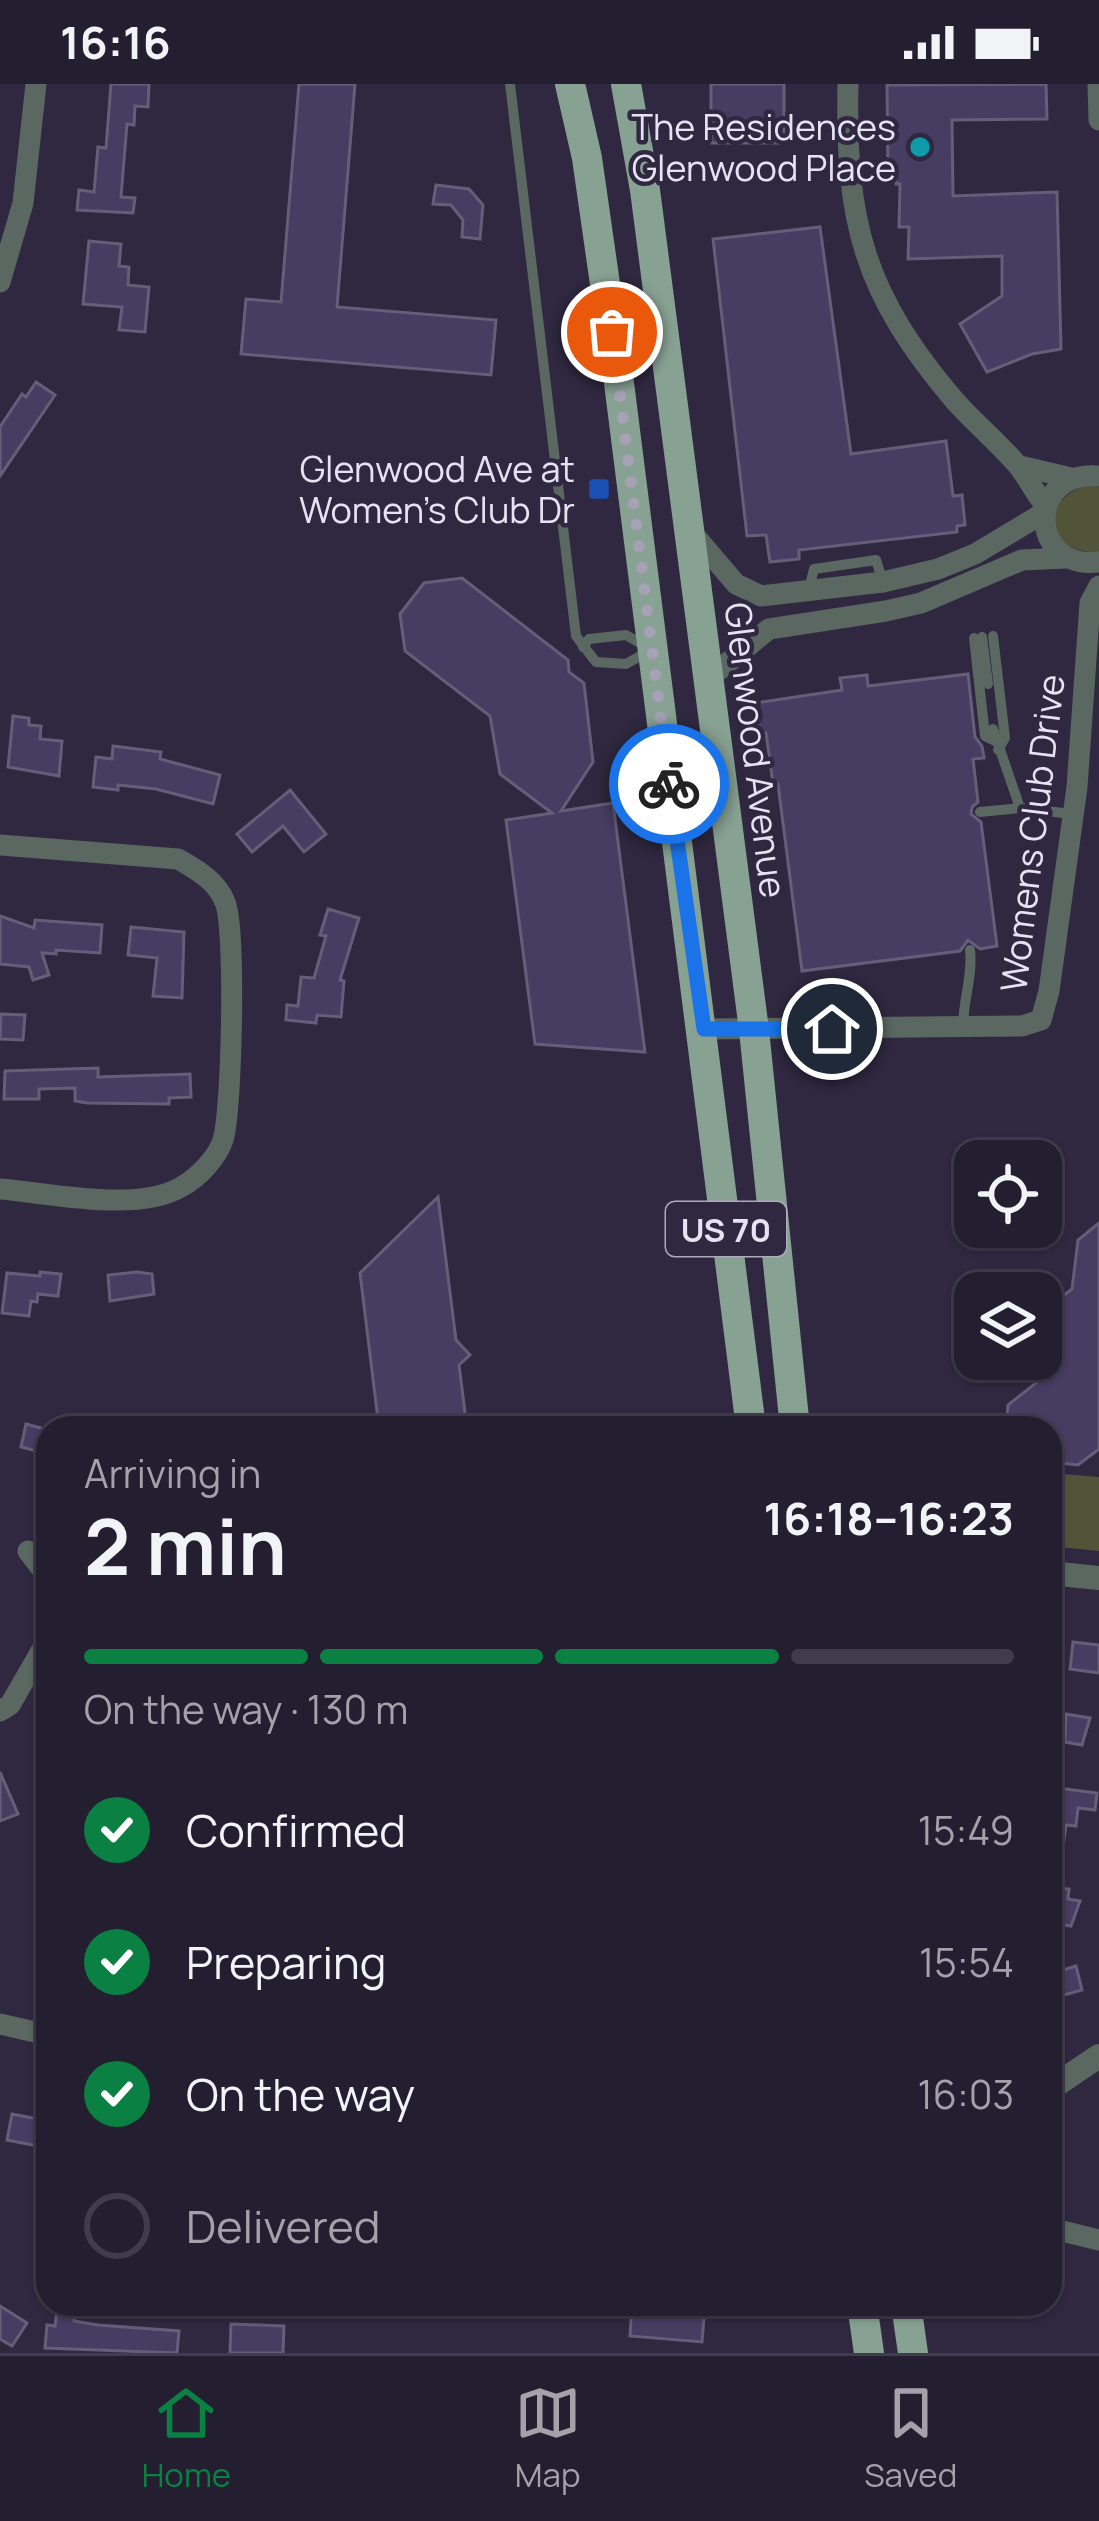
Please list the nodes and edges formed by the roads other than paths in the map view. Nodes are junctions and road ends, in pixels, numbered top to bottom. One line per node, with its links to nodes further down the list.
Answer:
1 (36, 84): 8 (street)
2 (510, 84): 19 (lane)
3 (570, 84): 20 (main road, US 70)
4 (626, 84): 13 (main road, Glenwood Avenue / US 70)
5 (848, 84): 10 (street, Womens Club Drive)
6 (1098, 84): 7 (street)
7 (1099, 120)
8 (0, 282)
9 (1099, 454): 11 (street)
10 (1020, 466): 11 (street); 12 (street, Womens Club Drive)
11 (1084, 476): 12 (street)
12 (1046, 509): 13 (street); 14 (street, Womens Club Drive)
13 (688, 528): 18 (main road, Glenwood Avenue / US 70)
14 (1070, 559): 15 (street); 16 (street, Womens Club Drive); 21 (street)
15 (1099, 562)
16 (1095, 594): 26 (street, Womens Club Drive)
17 (983, 637): 22 (lane); 23 (lane); 23 (lane)
18 (702, 644): 20 (main road); 21 (main road, Glenwood Avenue / US 70)
19 (583, 647): 20 (lane); 20 (lane)
20 (652, 649): 30 (main road, US 70)
21 (709, 678): 31 (main road, Glenwood Avenue / US 70)
22 (988, 684)
23 (995, 740): 24 (lane)
24 (1019, 808): 25 (lane); 26 (lane)
25 (980, 812)
26 (1073, 814): 29 (street, Womens Club Drive)
27 (0, 845): 32 (street)
28 (970, 950): 29 (lane)
29 (963, 1027): 31 (street, Womens Club Drive)
30 (704, 1029): 31 (street, Womens Club Drive); 33 (main road, US 70)
31 (754, 1030): 34 (main road, Glenwood Avenue / US 70)
32 (0, 1189)
33 (750, 1416)
34 (794, 1416)
35 (28, 1551): 36 (street)
36 (36, 1561)
37 (1062, 1574): 38 (street)
38 (1099, 1578)
39 (36, 1664): 40 (street)
40 (0, 1712)
41 (0, 2024): 42 (street)
42 (36, 2033)
43 (1099, 2056): 44 (street)
44 (1062, 2082)
45 (1062, 2231): 46 (street)
46 (1099, 2240)
47 (864, 2316): 49 (main road)
48 (908, 2316): 50 (main road)
49 (869, 2353)
50 (913, 2353)

